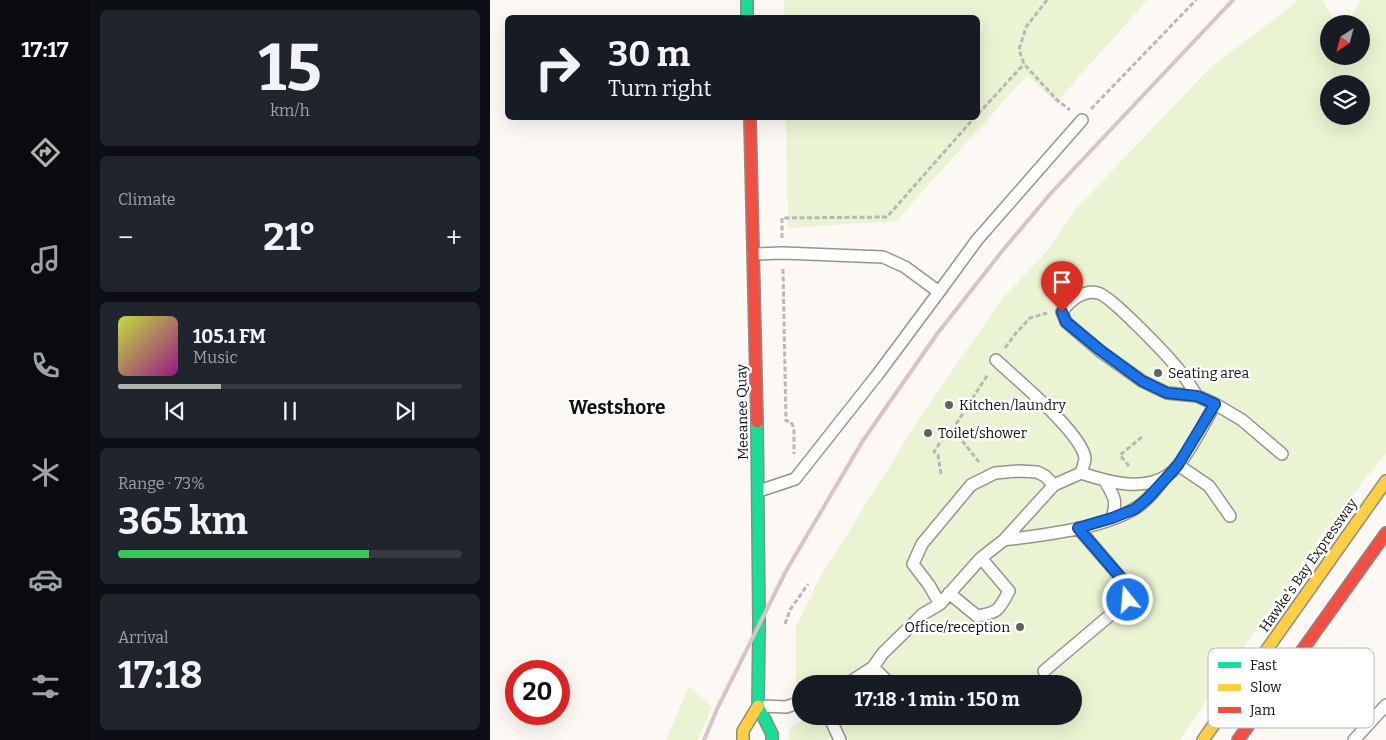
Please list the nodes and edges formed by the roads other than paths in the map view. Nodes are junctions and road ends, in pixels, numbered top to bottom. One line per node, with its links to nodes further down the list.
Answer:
1 (747, 0): 2 (main road)
2 (747, 15)
3 (750, 120): 5 (main road, Meeanee Quay)
4 (1082, 120): 6 (lane)
5 (753, 254): 6 (lane); 17 (main road, Meeanee Quay)
6 (939, 292): 17 (lane)
7 (996, 360): 12 (lane)
8 (1197, 396): 8 (lane); 9 (lane)
9 (1215, 404): 10 (lane); 11 (lane)
10 (1282, 454)
11 (1178, 465): 13 (lane); 18 (lane)
12 (1081, 473): 15 (lane); 16 (lane)
13 (1167, 475): 15 (lane); 19 (lane)
14 (1386, 481): 26 (main road, Hawke's Bay Expressway)
15 (1105, 482): 19 (lane)
16 (1054, 486): 22 (lane); 25 (lane)
17 (758, 491): 34 (main road, Meeanee Quay)
18 (1230, 516)
19 (1112, 518): 20 (lane)
20 (1078, 528): 22 (lane); 29 (lane)
21 (1386, 533): 27 (main road)
22 (1004, 540): 23 (lane)
23 (981, 558): 24 (lane); 24 (lane)
24 (949, 593): 25 (lane)
25 (940, 604): 28 (lane)
26 (1268, 648)
27 (1304, 648)
28 (873, 666): 30 (lane); 31 (lane)
29 (1044, 671)
30 (860, 675)
31 (882, 675)
32 (792, 705): 34 (lane)
33 (1386, 705): 35 (lane)
34 (758, 706): 40 (main road); 41 (main road, Meeanee Quay)
35 (1374, 718)
36 (833, 725): 42 (lane)
37 (1211, 728): 43 (main road, Hawke's Bay Expressway)
38 (1247, 728): 44 (main road)
39 (1365, 728): 45 (lane)
40 (742, 740)
41 (772, 740)
42 (840, 740)
43 (1203, 740)
44 (1238, 740)
45 (1354, 740)

